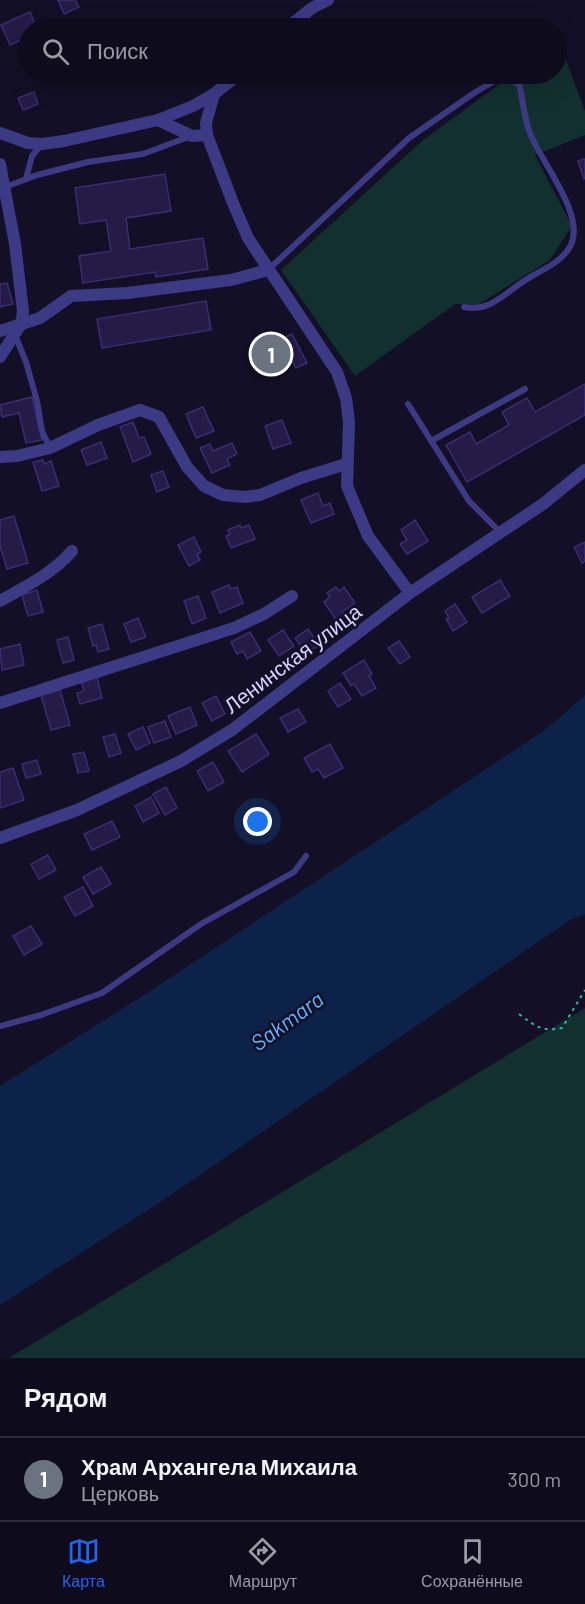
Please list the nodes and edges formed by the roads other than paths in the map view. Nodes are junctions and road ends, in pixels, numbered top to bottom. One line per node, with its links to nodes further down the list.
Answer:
1 (328, 0): 2 (street)
2 (299, 18)
3 (226, 84): 6 (street)
4 (489, 84): 15 (lane)
5 (519, 84): 16 (lane)
6 (214, 94): 7 (street); 9 (street)
7 (158, 120): 10 (street); 11 (street)
8 (0, 132): 11 (street)
9 (207, 135): 10 (street); 15 (street)
10 (192, 136): 13 (lane)
11 (42, 144): 13 (lane)
12 (0, 164): 14 (street)
13 (26, 179): 14 (lane)
14 (4, 187): 17 (street)
15 (268, 270): 17 (street); 25 (street)
16 (464, 307)
17 (18, 329): 18 (street); 19 (street); 23 (lane)
18 (0, 331)
19 (0, 357)
20 (525, 389): 22 (lane)
21 (408, 404): 22 (lane)
22 (431, 441): 27 (lane)
23 (50, 448): 24 (street); 25 (street)
24 (0, 457)
25 (346, 464): 29 (street)
26 (585, 470): 27 (street, Ленинская улица)
27 (501, 534): 29 (street, Ленинская улица)
28 (72, 551): 31 (street)
29 (410, 593): 33 (street, Ленинская улица)
30 (292, 596): 32 (street)
31 (0, 601)
32 (0, 703)
33 (0, 838)
34 (306, 856): 35 (lane)
35 (0, 1026)

